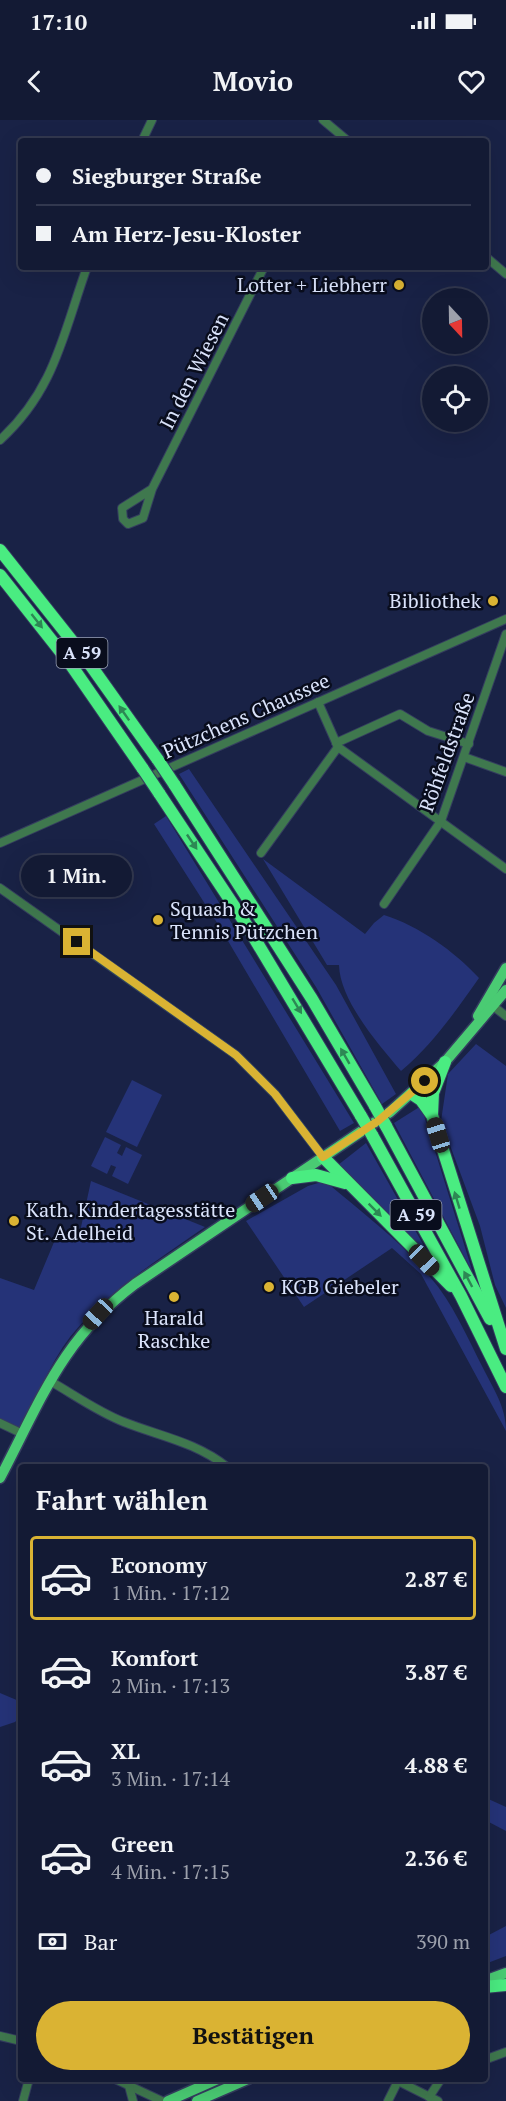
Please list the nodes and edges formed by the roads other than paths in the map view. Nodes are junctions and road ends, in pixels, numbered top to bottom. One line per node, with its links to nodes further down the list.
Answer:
1 (152, 120): 3 (street)
2 (323, 120): 4 (street)
3 (143, 138)
4 (342, 138)
5 (489, 260): 8 (street)
6 (86, 270): 9 (street)
7 (262, 270): 10 (street, In den Wiesen)
8 (506, 274)
9 (0, 440)
10 (152, 489)
11 (0, 550): 36 (highway, A 59, one-way to 11, bridge)
12 (0, 575): 35 (highway, A 59, one-way to 35, bridge)
13 (506, 619): 15 (street, Pützchens Chaussee)
14 (506, 634): 16 (street, Röhfeldstraße)
15 (318, 702): 17 (street); 21 (street, Pützchens Chaussee)
16 (469, 744): 17 (street); 18 (street, Röhfeldstraße)
17 (337, 745): 20 (street); 22 (street)
18 (464, 757): 19 (street); 20 (street, Röhfeldstraße)
19 (506, 772)
20 (441, 821): 23 (street); 25 (street, Röhfeldstraße)
21 (0, 843)
22 (261, 853)
23 (506, 869)
24 (0, 888): 32 (street)
25 (384, 904)
26 (506, 968): 27 (main road)
27 (499, 998): 28 (street); 29 (main road)
28 (506, 1016)
29 (445, 1062): 30 (main road); 31 (highway)
30 (412, 1094): 31 (highway); 32 (main road)
31 (432, 1115): 36 (highway, one-way to 31)
32 (323, 1157): 33 (main road); 34 (highway)
33 (292, 1178): 34 (highway); 37 (main road)
34 (349, 1185): 35 (highway, one-way to 35)
35 (461, 1296): 38 (highway, A 59)
36 (506, 1349)
37 (50, 1381): 40 (main road); 41 (street)
38 (506, 1387)
39 (0, 1423): 40 (street)
40 (23, 1434): 42 (main road)
41 (222, 1464)
42 (0, 1479)
43 (506, 1973): 44 (main road)
44 (488, 1980)
45 (506, 1985): 46 (highway)
46 (488, 1987)
47 (0, 2036): 48 (street)
48 (18, 2040)
49 (506, 2052): 50 (street)
50 (488, 2059)
51 (28, 2082): 61 (street)
52 (121, 2082): 58 (street)
53 (211, 2082): 64 (main road)
54 (241, 2082): 60 (main road)
55 (395, 2082): 65 (street)
56 (400, 2082): 59 (street)
57 (439, 2082): 59 (street)
58 (129, 2086): 62 (street); 63 (street)
59 (429, 2097): 66 (street)
60 (202, 2100)
61 (23, 2101)
62 (133, 2101)
63 (162, 2101)
64 (168, 2101)
65 (388, 2101)
66 (438, 2101)

